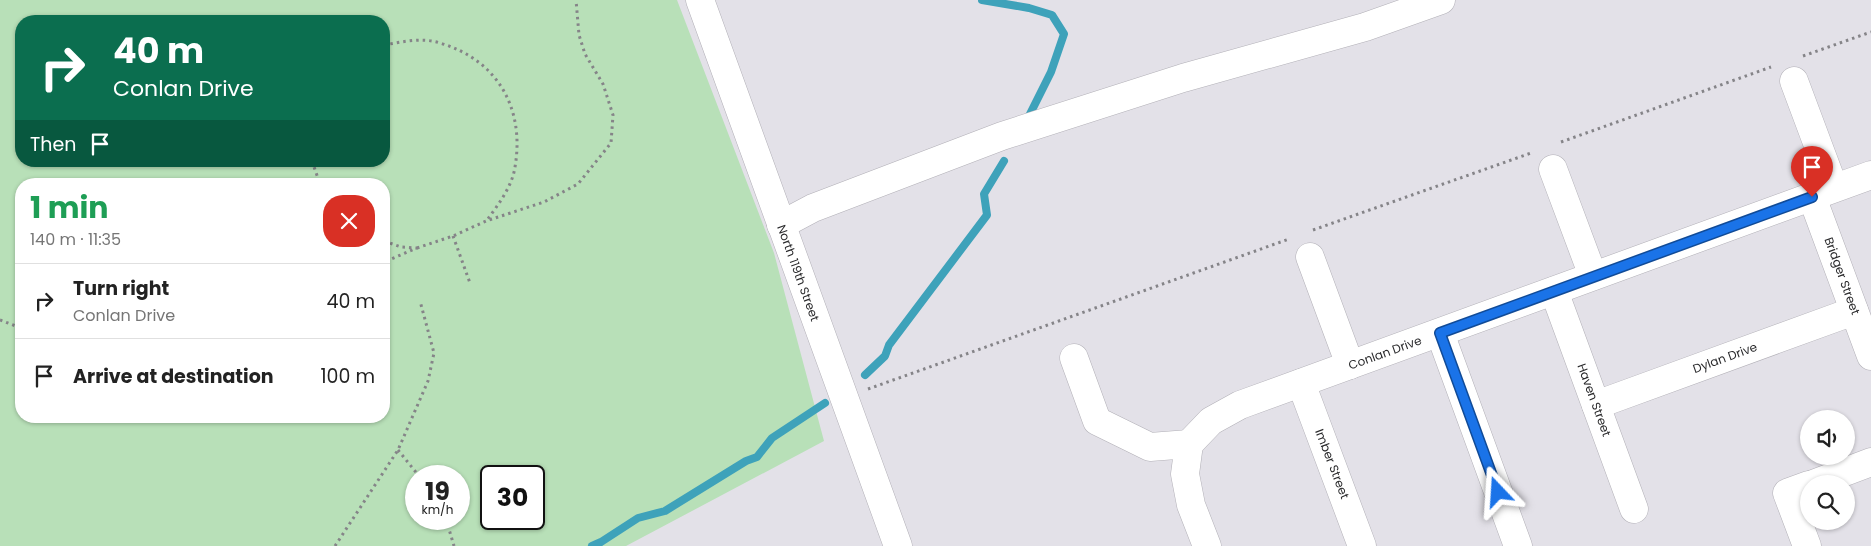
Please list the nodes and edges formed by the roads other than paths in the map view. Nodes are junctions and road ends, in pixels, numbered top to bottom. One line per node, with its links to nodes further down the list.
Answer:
1 (700, 0): 7 (street, North 119th Street)
2 (1441, 0): 7 (street)
3 (1789, 68): 6 (street, Bridger Street)
4 (1546, 155): 9 (street)
5 (1871, 175): 6 (street, Conlan Drive)
6 (1823, 192): 9 (street, Conlan Drive); 11 (street, Bridger Street)
7 (781, 225): 25 (street, North 119th Street)
8 (1305, 242): 15 (street)
9 (1593, 276): 10 (street, Conlan Drive)
10 (1554, 291): 12 (street, Conlan Drive); 17 (street, Haven Street)
11 (1854, 311): 13 (street, Bridger Street); 17 (street, Dylan Drive)
12 (1440, 333): 15 (street, Conlan Drive); 28 (street)
13 (1871, 356)
14 (1074, 358): 18 (street)
15 (1350, 365): 16 (street, Conlan Drive)
16 (1301, 383): 18 (street, Conlan Drive); 27 (street, Imber Street)
17 (1596, 405): 22 (street, Haven Street)
18 (1189, 444): 26 (street)
19 (1871, 462): 20 (street)
20 (1837, 475)
21 (1800, 488): 23 (street)
22 (1634, 510)
23 (1800, 527)
24 (1801, 530): 29 (street)
25 (898, 546)
26 (1207, 546)
27 (1362, 546)
28 (1518, 546)
29 (1807, 546)

